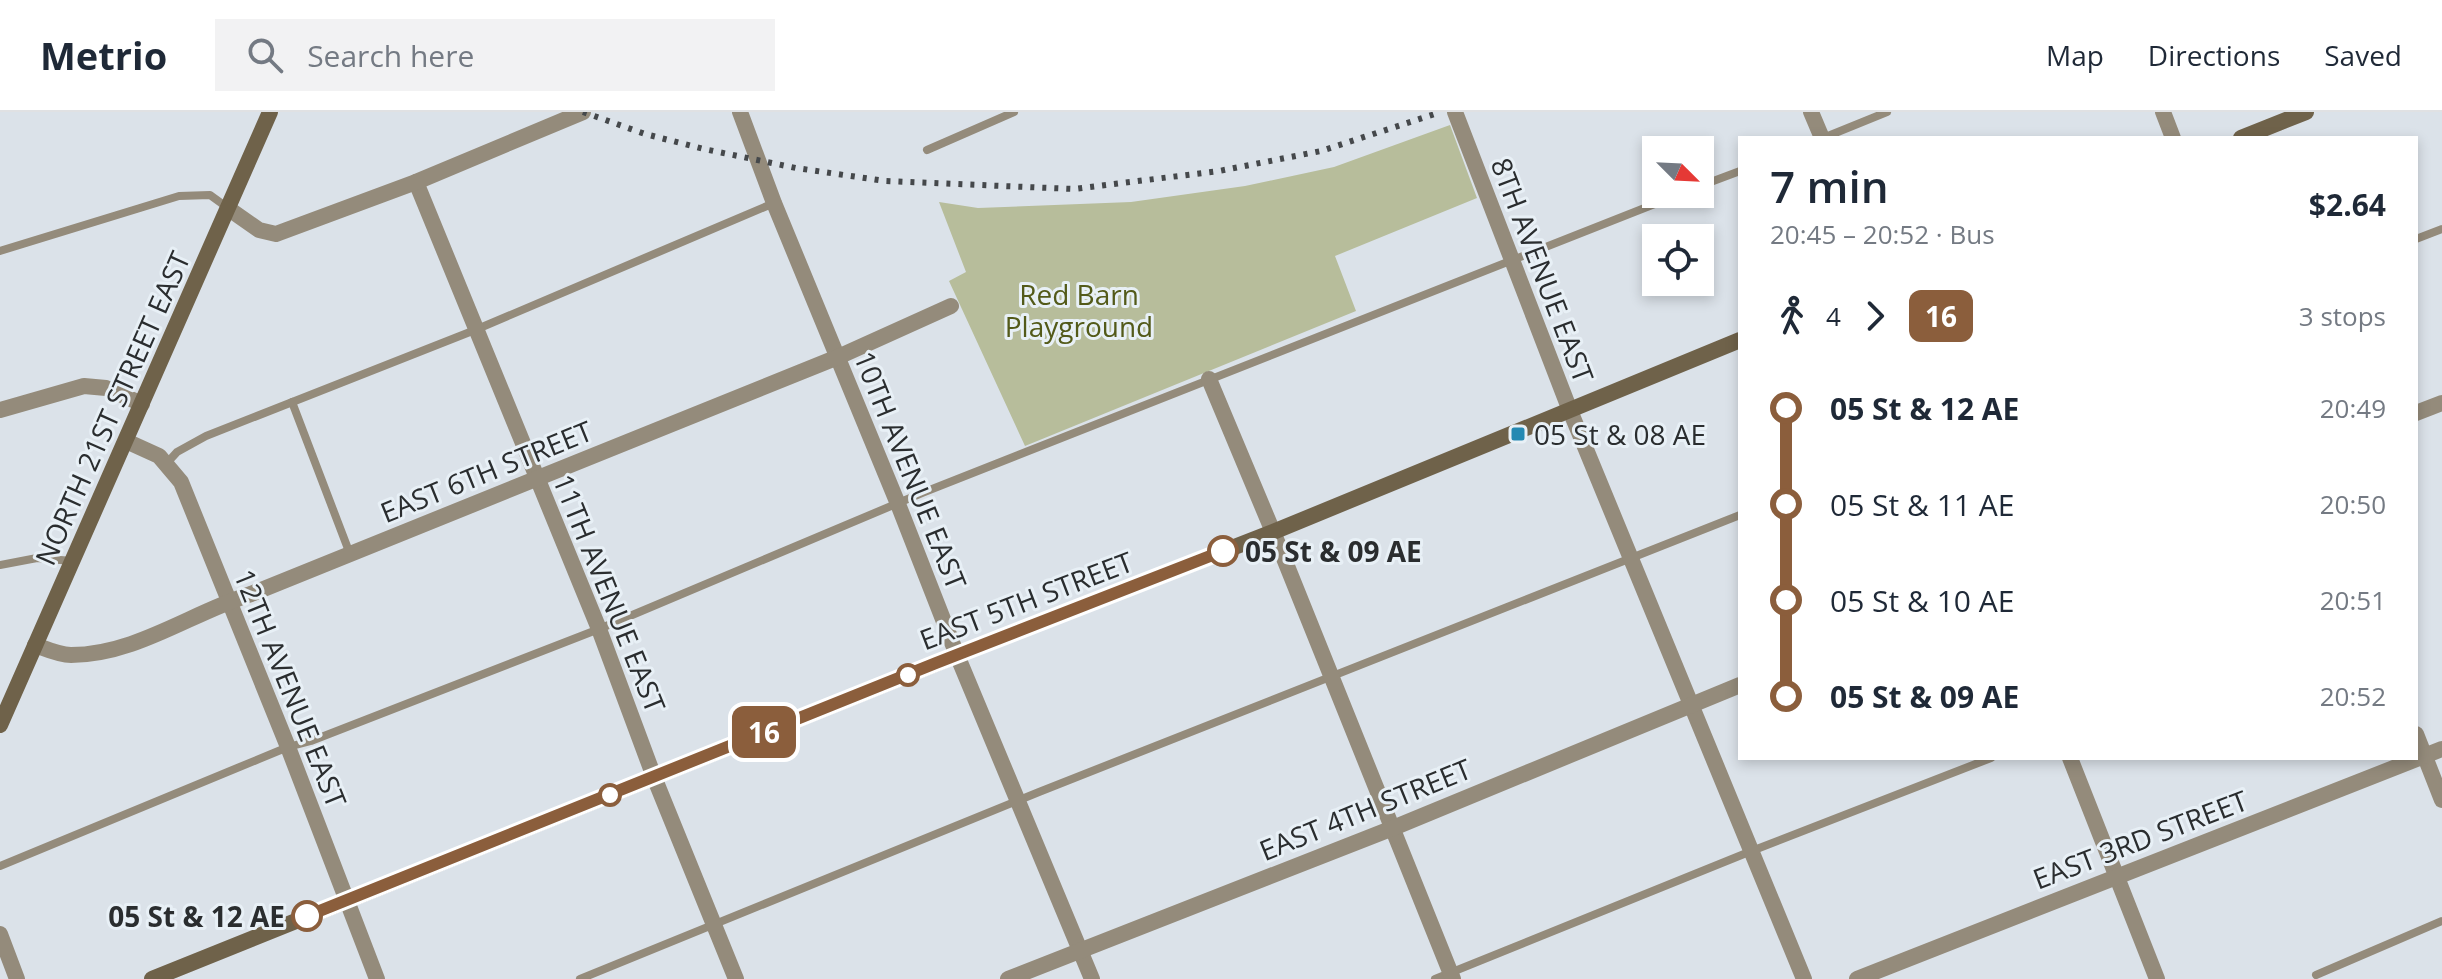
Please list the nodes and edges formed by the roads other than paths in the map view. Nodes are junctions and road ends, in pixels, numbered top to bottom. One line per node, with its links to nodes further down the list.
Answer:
1 (270, 112): 20 (street, NORTH 21ST STREET EAST)
2 (583, 112): 17 (street)
3 (740, 112): 18 (street, 10TH AVENUE EAST)
4 (1014, 112): 14 (lane)
5 (1455, 112): 24 (street, 8TH AVENUE EAST)
6 (1811, 112): 10 (street)
7 (1887, 112): 11 (lane)
8 (2163, 112): 12 (street)
9 (2306, 112): 13 (street)
10 (1822, 136)
11 (1828, 136)
12 (2172, 136)
13 (2246, 136)
14 (927, 150)
15 (1738, 172): 16 (lane)
16 (1714, 181)
17 (416, 182): 20 (street); 26 (street, 11TH AVENUE EAST)
18 (774, 203): 26 (lane); 28 (street, 10TH AVENUE EAST)
19 (1644, 208): 24 (lane)
20 (229, 209): 23 (lane); 32 (street, NORTH 21ST STREET EAST)
21 (2442, 229): 22 (lane)
22 (2418, 238)
23 (0, 251)
24 (1510, 260): 29 (lane); 33 (street, 8TH AVENUE EAST)
25 (951, 306): 28 (street, EAST 6TH STREET)
26 (475, 330): 30 (lane); 38 (street, 11TH AVENUE EAST)
27 (1738, 341): 33 (street, EAST 5TH STREET)
28 (838, 357): 38 (street, EAST 6TH STREET); 39 (street, 10TH AVENUE EAST)
29 (1209, 379): 39 (lane); 41 (street)
30 (292, 402): 37 (lane); 42 (lane)
31 (2442, 403): 35 (street)
32 (142, 404): 34 (street); 36 (street, NORTH 21ST STREET EAST)
33 (1569, 408): 41 (street, EAST 5TH STREET); 43 (street, 8TH AVENUE EAST)
34 (0, 410)
35 (2418, 412)
36 (126, 441): 37 (street); 44 (street, NORTH 21ST STREET EAST)
37 (167, 463): 46 (street, 12TH AVENUE EAST)
38 (537, 477): 42 (street, EAST 6TH STREET); 47 (street, 11TH AVENUE EAST)
39 (898, 504): 47 (lane); 49 (street, 10TH AVENUE EAST)
40 (1738, 516): 43 (lane)
41 (1273, 532): 49 (street, EAST 5TH STREET); 50 (street)
42 (350, 554): 46 (street, EAST 6TH STREET)
43 (1631, 558): 50 (lane); 52 (street, 8TH AVENUE EAST)
44 (73, 561): 45 (lane); 48 (street, NORTH 21ST STREET EAST)
45 (0, 565)
46 (227, 602): 48 (street, EAST 6TH STREET); 55 (street, 12TH AVENUE EAST)
47 (599, 629): 55 (lane); 62 (street, 11TH AVENUE EAST)
48 (35, 645): 53 (street, NORTH 21ST STREET EAST)
49 (957, 655): 62 (street, EAST 5TH STREET); 63 (street, 10TH AVENUE EAST)
50 (1332, 677): 63 (lane); 65 (street)
51 (1738, 686): 52 (street, EAST 4TH STREET)
52 (1691, 704): 65 (street, EAST 4TH STREET); 66 (street, 8TH AVENUE EAST)
53 (0, 725)
54 (2418, 739): 57 (street)
55 (288, 747): 67 (lane); 69 (street, 12TH AVENUE EAST)
56 (2442, 749): 57 (street, EAST 3RD STREET)
57 (2425, 756): 58 (street, EAST 3RD STREET); 64 (street)
58 (2418, 759)
59 (1986, 760): 66 (lane)
60 (2071, 760): 68 (street)
61 (2415, 760): 68 (street, EAST 3RD STREET)
62 (654, 777): 69 (street, EAST 5TH STREET); 71 (street, 11TH AVENUE EAST)
63 (1018, 800): 71 (lane); 73 (street, 10TH AVENUE EAST)
64 (2442, 800)
65 (1393, 828): 73 (street, EAST 4TH STREET); 75 (street)
66 (1749, 852): 75 (lane); 83 (street, 8TH AVENUE EAST)
67 (0, 866)
68 (2117, 875): 84 (street, EAST 3RD STREET); 85 (street)
69 (345, 901): 77 (street, EAST 5TH STREET); 78 (street, 12TH AVENUE EAST)
70 (2442, 921): 74 (lane)
71 (714, 924): 79 (lane); 80 (street, 11TH AVENUE EAST)
72 (0, 934): 76 (street)
73 (1081, 950): 81 (street, EAST 4TH STREET); 82 (street, 10TH AVENUE EAST)
74 (2316, 975)
75 (1446, 977)
76 (17, 979)
77 (152, 979)
78 (377, 979)
79 (580, 979)
80 (736, 979)
81 (1008, 979)
82 (1092, 979)
83 (1804, 979)
84 (1857, 979)
85 (2157, 979)

